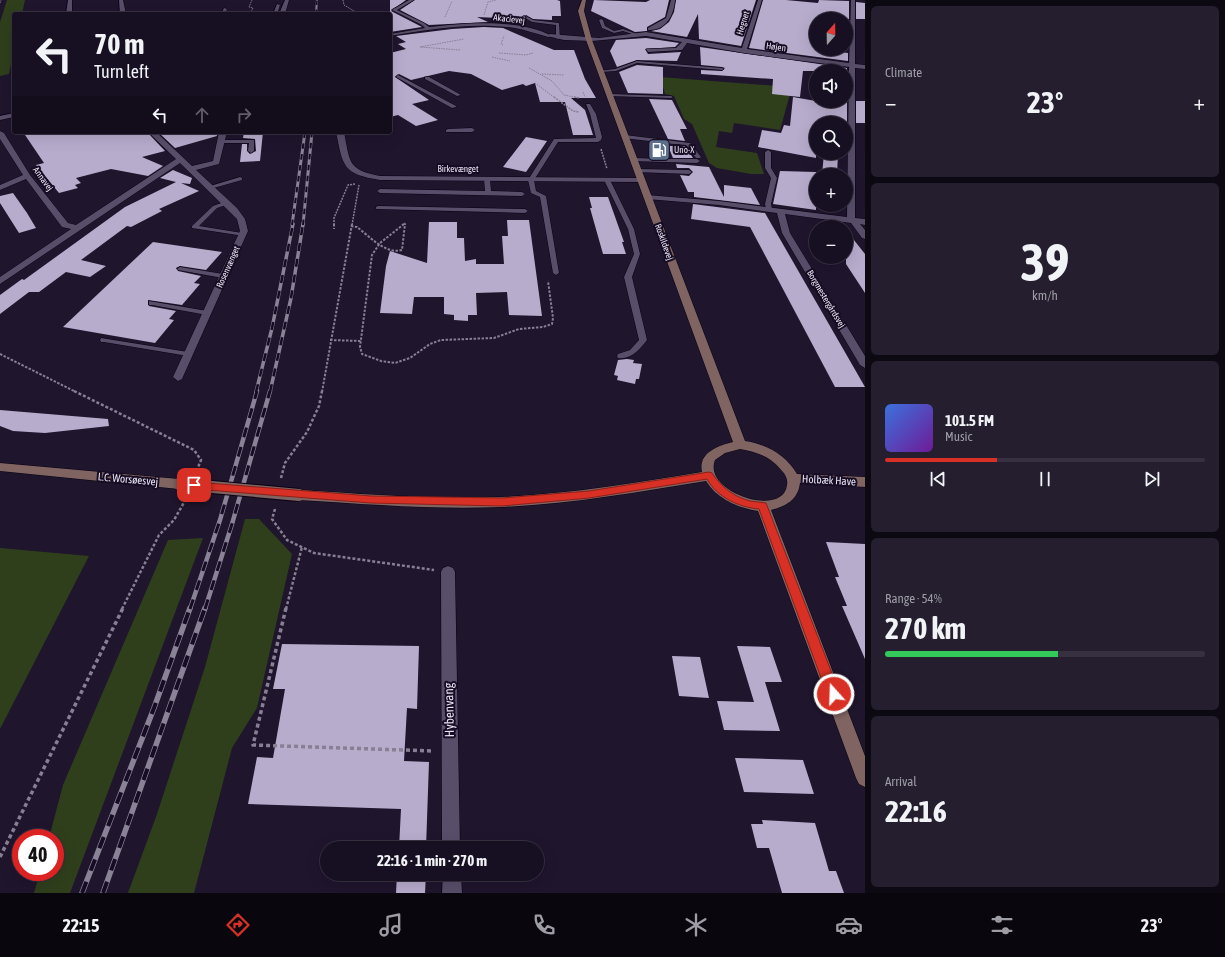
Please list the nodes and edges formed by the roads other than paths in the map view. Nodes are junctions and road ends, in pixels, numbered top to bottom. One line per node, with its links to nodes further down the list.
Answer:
1 (70, 0): 10 (street)
2 (121, 0): 11 (street)
3 (287, 0): 13 (street)
4 (412, 0): 16 (lane)
5 (584, 0): 22 (street, Roskildevej)
6 (673, 0): 17 (street)
7 (760, 0): 25 (street, Hegnet)
8 (853, 0): 27 (street)
9 (278, 5): 12 (lane)
10 (68, 12)
11 (123, 12)
12 (276, 12)
13 (283, 12)
14 (526, 17): 21 (lane)
15 (601, 20): 18 (lane)
16 (427, 28): 19 (lane, Akacievej); 20 (lane, Akacievej)
17 (650, 29)
18 (635, 34): 22 (street, Højen); 23 (street, Højen)
19 (392, 35)
20 (550, 36): 21 (street, Akacievej)
21 (558, 38): 22 (street, Akacievej)
22 (588, 40): 31 (street, Roskildevej)
23 (685, 41): 24 (street); 25 (street, Højen)
24 (648, 50)
25 (744, 51): 26 (street, Højen)
26 (838, 64)
27 (853, 64)
28 (853, 66): 29 (street, Højen)
29 (865, 67)
30 (722, 68): 31 (lane)
31 (601, 71): 37 (street, Roskildevej)
32 (398, 76): 35 (lane)
33 (426, 78): 34 (lane)
34 (444, 86): 35 (lane); 36 (lane)
35 (426, 92): 40 (lane)
36 (460, 94)
37 (610, 95): 38 (lane); 50 (street, Roskildevej)
38 (671, 97)
39 (588, 105): 64 (lane)
40 (454, 107)
41 (853, 108): 79 (street)
42 (12, 115): 43 (street)
43 (0, 118)
44 (472, 130): 45 (lane)
45 (448, 131)
46 (0, 133): 61 (street, Annavej)
47 (154, 134): 55 (street, Rosenvænget)
48 (223, 134): 52 (street)
49 (340, 134): 63 (street, Birkevænget)
50 (625, 138): 51 (lane); 56 (street, Roskildevej)
51 (660, 141): 57 (lane); 57 (lane)
52 (221, 142): 53 (lane); 58 (street)
53 (251, 151)
54 (768, 152): 76 (lane)
55 (180, 159): 58 (street, Rosenvænget); 81 (street)
56 (634, 160): 57 (lane); 59 (street, Roskildevej)
57 (667, 161)
58 (192, 170): 67 (street, Rosenvænget)
59 (638, 171): 60 (lane); 66 (street, Roskildevej)
60 (689, 172)
61 (27, 176): 68 (street); 81 (street, Annavej)
62 (240, 179): 67 (lane)
63 (487, 179): 64 (street, Birkevænget); 70 (lane)
64 (531, 180): 65 (street, Birkevænget); 85 (lane)
65 (609, 180): 66 (street, Birkevænget); 92 (lane)
66 (641, 180): 72 (street, Roskildevej)
67 (210, 187): 74 (street, Rosenvænget)
68 (0, 188)
69 (380, 191): 73 (lane)
70 (488, 193): 71 (lane); 73 (lane)
71 (522, 194)
72 (647, 196): 76 (street); 95 (street, Roskildevej)
73 (447, 201): 75 (lane); 78 (lane)
74 (227, 204): 82 (street, Rosenvænget); 82 (lane)
75 (378, 208)
76 (769, 209): 77 (street)
77 (780, 210): 79 (street); 93 (street, Borgmestergårdsvej)
78 (525, 211)
79 (853, 220): 80 (street); 83 (street)
80 (865, 222)
81 (76, 228): 87 (street)
82 (242, 235): 86 (street, Rosenvænget)
83 (865, 236)
84 (180, 269): 86 (lane)
85 (556, 273)
86 (223, 276): 89 (street, Rosenvænget)
87 (0, 281)
88 (152, 303): 89 (lane)
89 (207, 313): 91 (street, Rosenvænget)
90 (104, 340): 91 (lane)
91 (188, 354): 94 (street, Rosenvænget)
92 (621, 356)
93 (865, 365)
94 (178, 377)
95 (740, 445): 97 (street); 98 (street)
96 (0, 467): 97 (street, L.C. Worsøesvej, bridge)
97 (709, 476): 100 (street)
98 (793, 478): 99 (street, Holbæk Have); 100 (street)
99 (865, 482)
100 (763, 506): 102 (street)
101 (448, 572): 103 (street, Hybenvang)
102 (865, 778)
103 (451, 841)
104 (452, 881): 105 (street)
105 (452, 893)

